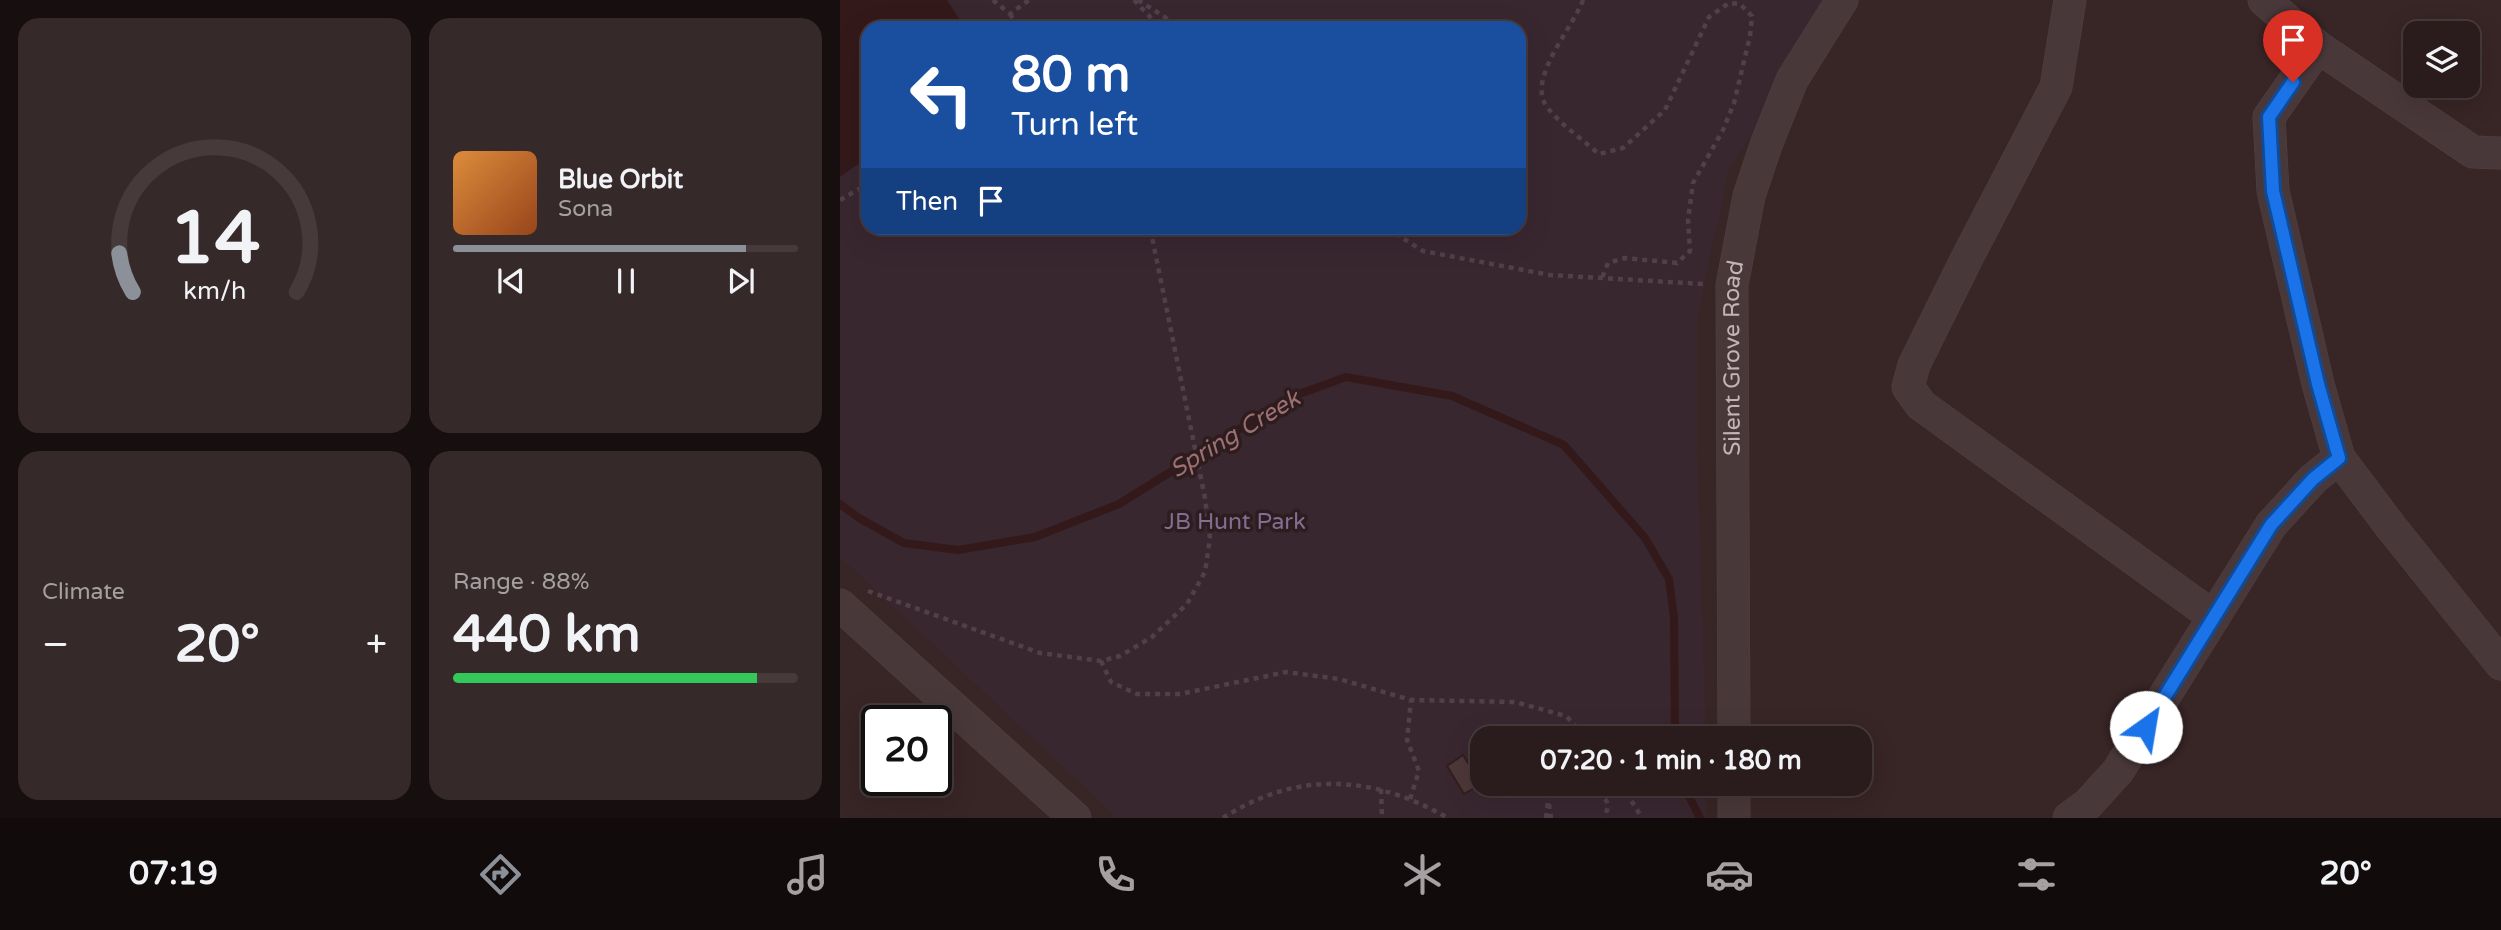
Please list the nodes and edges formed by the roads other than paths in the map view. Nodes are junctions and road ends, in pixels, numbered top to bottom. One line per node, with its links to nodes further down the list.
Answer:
1 (1842, 0): 10 (street, Silent Grove Road)
2 (2070, 0): 8 (street)
3 (2264, 0): 4 (street)
4 (2318, 47): 5 (street); 6 (street)
5 (2501, 153)
6 (2339, 458): 8 (street); 9 (street)
7 (851, 599): 12 (street)
8 (2214, 617): 14 (street)
9 (2501, 664)
10 (1734, 726)
11 (1734, 796): 13 (street)
12 (1075, 818)
13 (1734, 818)
14 (2069, 818)

